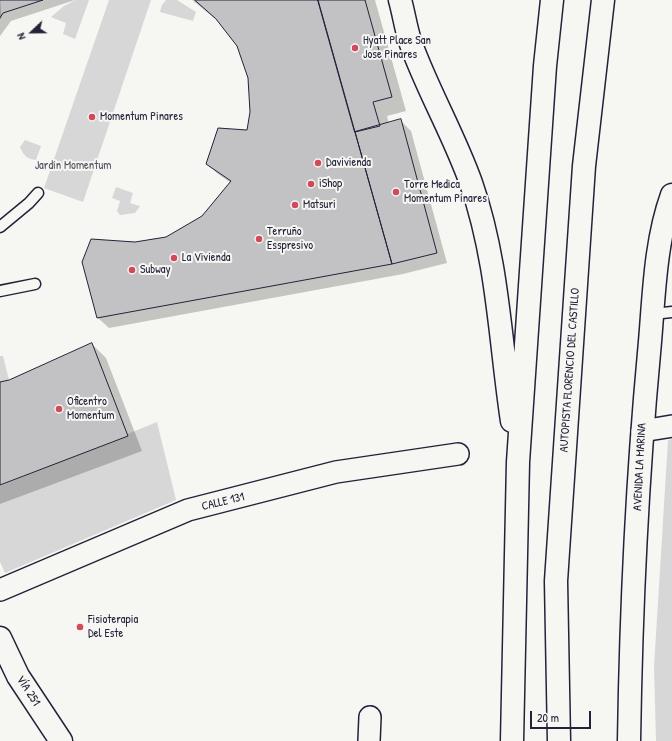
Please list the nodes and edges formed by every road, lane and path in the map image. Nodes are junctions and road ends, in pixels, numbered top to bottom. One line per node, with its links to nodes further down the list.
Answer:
1 (400, 0): 13 (main road)
2 (552, 0): 13 (main road)
3 (603, 0): 20 (main road, AUTOPISTA FLORENCIO DEL CASTILLO)
4 (38, 193): 6 (lane)
5 (671, 200): 9 (main road, AVENIDA LA MARINA)
6 (0, 227)
7 (35, 284): 8 (lane)
8 (0, 291)
9 (662, 313): 11 (main road, AVENIDA LA MARINA)
10 (672, 426): 11 (street)
11 (642, 431): 21 (main road, AVENIDA LA MARINA)
12 (458, 454): 14 (street, CALLE 131)
13 (518, 462): 19 (main road)
14 (0, 590)
15 (0, 638): 17 (main road, VÍA 251)
16 (370, 717): 18 (street)
17 (61, 741)
18 (370, 741)
19 (512, 741)
20 (559, 741)
21 (630, 741)

